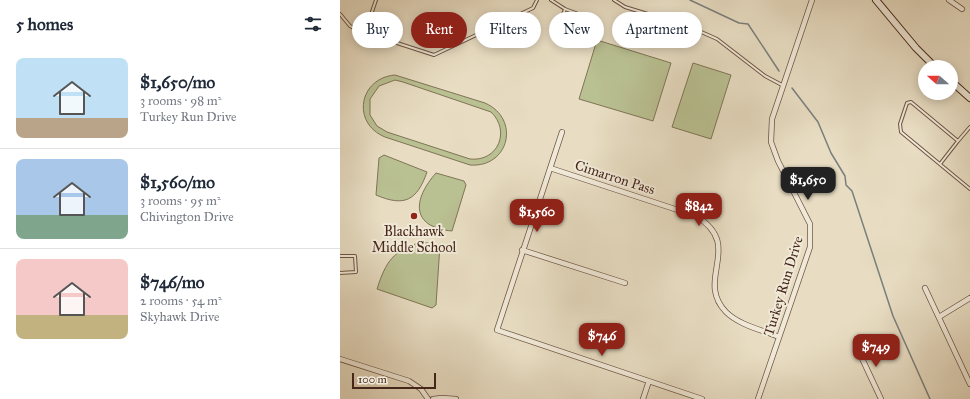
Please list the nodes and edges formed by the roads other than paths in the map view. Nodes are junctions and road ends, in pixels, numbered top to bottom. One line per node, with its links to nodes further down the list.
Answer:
1 (376, 0): 10 (lane)
2 (537, 0): 13 (lane)
3 (551, 0): 8 (lane)
4 (614, 0): 15 (lane)
5 (812, 0): 15 (street, Turkey Run Drive)
6 (876, 0): 14 (main road)
7 (949, 0): 9 (street)
8 (565, 9): 8 (lane)
9 (962, 9)
10 (372, 12)
11 (340, 14): 12 (lane)
12 (352, 27)
13 (403, 45)
14 (928, 60)
15 (784, 85): 31 (street, Turkey Run Drive)
16 (958, 87): 17 (main road)
17 (970, 98)
18 (970, 127): 20 (lane)
19 (562, 132): 22 (street)
20 (958, 141): 21 (lane); 21 (lane)
21 (940, 164): 23 (lane)
22 (550, 168): 24 (street); 31 (street, Cimarron Pass)
23 (970, 189)
24 (522, 250): 27 (street); 34 (street)
25 (340, 256): 26 (lane)
26 (340, 273)
27 (625, 283)
28 (925, 288): 30 (street)
29 (970, 298): 30 (street)
30 (939, 317): 35 (street)
31 (779, 337): 41 (street, Turkey Run Drive)
32 (862, 339): 42 (street)
33 (340, 358): 36 (street)
34 (649, 381): 39 (street); 40 (street)
35 (970, 384)
36 (428, 399)
37 (433, 399): 38 (street)
38 (456, 399)
39 (643, 399)
40 (702, 399)
41 (758, 399)
42 (881, 399)

